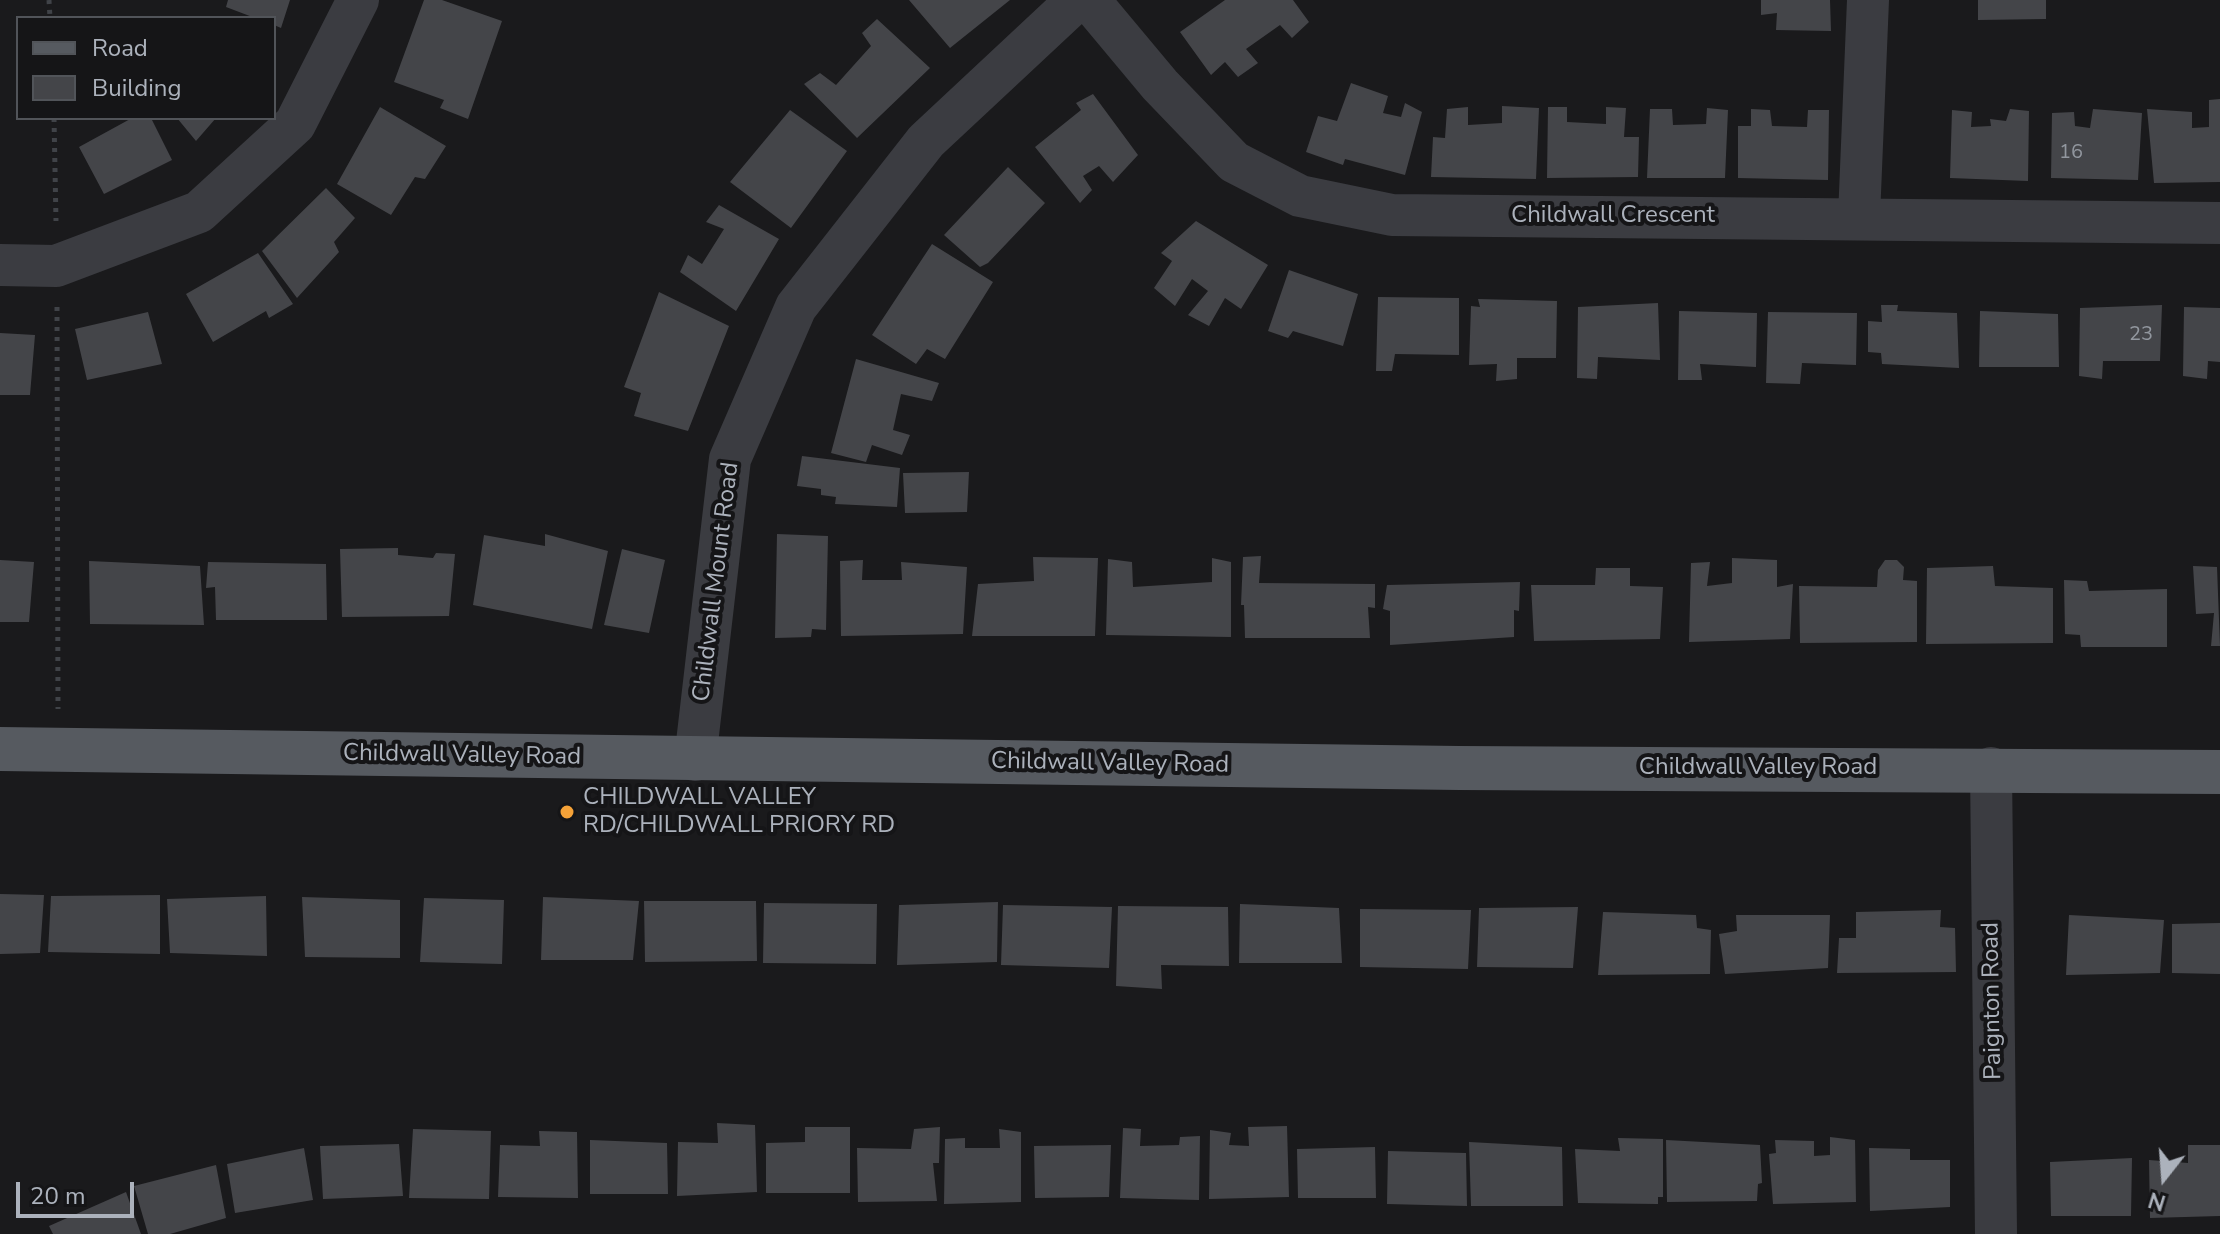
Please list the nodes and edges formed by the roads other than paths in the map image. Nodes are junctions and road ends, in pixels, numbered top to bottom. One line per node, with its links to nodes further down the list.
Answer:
1 (358, 0): 7 (street)
2 (1077, 0): 9 (street, Childwall Mount Road)
3 (1089, 0): 5 (street, Childwall Crescent)
4 (1868, 0): 5 (street)
5 (1859, 217): 6 (street, Childwall Crescent)
6 (2220, 223)
7 (0, 265)
8 (0, 749): 9 (main road, Childwall Valley Road)
9 (695, 760): 10 (main road, Childwall Valley Road)
10 (1991, 768): 11 (main road, Childwall Valley Road); 12 (street, Paignton Road)
11 (2220, 772)
12 (1996, 1234)

